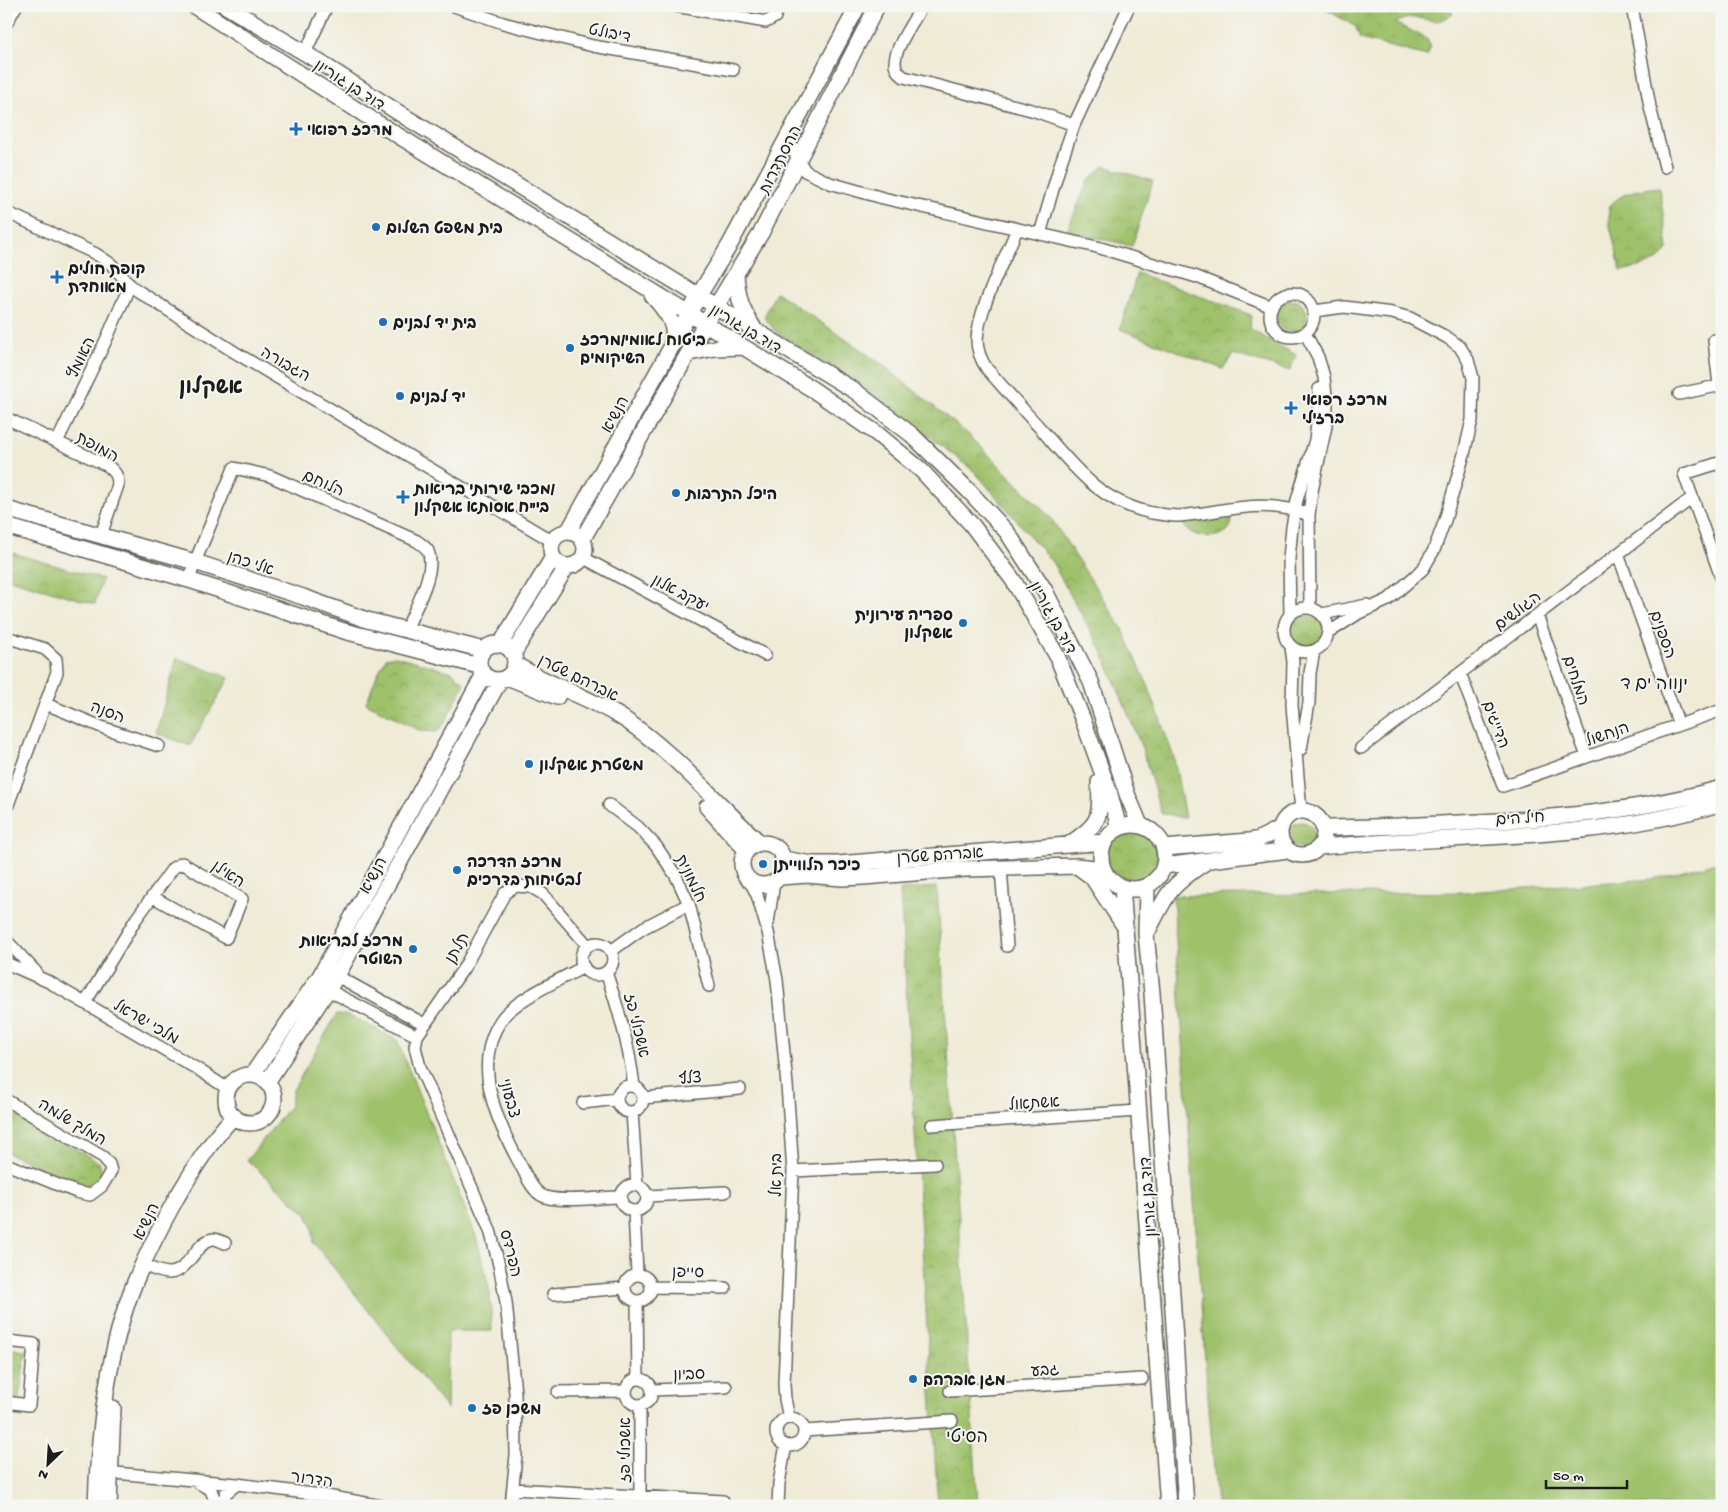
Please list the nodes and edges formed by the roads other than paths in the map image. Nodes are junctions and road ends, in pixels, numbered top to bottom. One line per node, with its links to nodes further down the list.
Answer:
1 (16, 6): 13 (street)
2 (194, 6): 27 (main road, דוד בן גוריון)
3 (226, 6): 14 (main road, דוד בן גוריון)
4 (327, 6): 14 (street)
5 (454, 6): 15 (street, דיבולט)
6 (676, 6): 7 (street)
7 (777, 6)
8 (858, 6): 17 (main road, ההסתדרות)
9 (877, 6): 18 (main road, ההסתדרות)
10 (922, 6): 16 (street)
11 (1129, 6): 16 (street)
12 (1632, 6): 19 (street)
13 (6, 24)
14 (305, 53): 25 (main road, דוד בן גוריון)
15 (733, 70)
16 (1074, 125): 22 (street)
17 (789, 136): 18 (street); 23 (main road, ההסתדרות)
18 (798, 162): 21 (street); 24 (main road, ההסתדרות)
19 (1665, 167)
20 (6, 212): 26 (street, הגבורה)
21 (1017, 229): 22 (street); 48 (street)
22 (1040, 234): 30 (street)
23 (714, 271): 25 (main road); 28 (main road, ההסתדרות)
24 (736, 275): 29 (main road, ההסתדרות); 34 (main road)
25 (674, 281): 28 (main road, דוד בן גוריון)
26 (130, 285): 44 (street, האומץ); 54 (street, הגבורה)
27 (645, 287): 32 (main road, דוד בן גוריון); 39 (main road)
28 (699, 295): 29 (main road, דוד בן גוריון); 32 (main road, ההסתדרות)
29 (717, 307): 33 (main road, ההסתדרות); 34 (main road, דוד בן גוריון)
30 (1272, 307): 31 (street); 35 (street)
31 (1314, 311): 35 (street); 62 (street)
32 (689, 314): 33 (main road, דוד בן גוריון); 39 (main road, הנשיא)
33 (706, 324): 37 (main road, דוד בן גוריון); 38 (main road)
34 (755, 330): 92 (main road, דוד בן גוריון)
35 (1305, 333): 40 (street)
36 (1714, 340): 41 (street)
37 (742, 347): 38 (main road); 84 (main road, דוד בן גוריון)
38 (689, 353): 53 (main road)
39 (668, 354): 51 (main road, הנשיא)
40 (1318, 358): 48 (street); 49 (street)
41 (1721, 386): 42 (street)
42 (1679, 394)
43 (6, 418): 44 (street, המופת)
44 (57, 442): 52 (street, המופת)
45 (1722, 462): 46 (street)
46 (1692, 498): 55 (street, הגולשים); 61 (street)
47 (6, 509): 52 (main road, אלי כהן)
48 (1295, 510): 49 (street); 64 (street)
49 (1309, 515): 63 (street)
50 (6, 526): 60 (main road)
51 (568, 532): 53 (main road); 54 (main road)
52 (101, 535): 58 (main road, אלי כהן)
53 (582, 540): 57 (main road)
54 (552, 541): 56 (main road)
55 (1618, 554): 66 (street, הגולשים); 80 (street, הספנים)
56 (553, 557): 59 (main road); 70 (main road)
57 (582, 557): 59 (main road); 74 (street, יעקב אלון)
58 (194, 562): 60 (street, הלוחם); 67 (main road, אלי כהן); 67 (street, הלוחם)
59 (567, 566): 75 (main road, הנשיא)
60 (189, 580): 76 (main road)
61 (1722, 580)
62 (1388, 600): 65 (street); 68 (street)
63 (1310, 608): 64 (street); 65 (street)
64 (1290, 614): 71 (street)
65 (1322, 614): 68 (street)
66 (1537, 615): 77 (street, הגולשים); 83 (street, המלחים)
67 (406, 630): 72 (main road, אלי כהן)
68 (1328, 633): 73 (street)
69 (6, 637): 78 (street)
70 (500, 645): 72 (main road); 75 (main road)
71 (1291, 647): 73 (street); 85 (street)
72 (484, 650): 76 (main road)
73 (1314, 651): 85 (street)
74 (765, 655)
75 (509, 669): 76 (main road); 98 (main road, אברהם שטרן); 125 (main road, הנשיא)
76 (482, 670): 124 (main road, הנשיא)
77 (1460, 673): 82 (street, הגולשים); 86 (street, הדייגים)
78 (46, 704): 81 (street, הסנה); 90 (street)
79 (1722, 710): 80 (street, הנחשול)
80 (1679, 725): 83 (street, הנחשול)
81 (160, 746)
82 (1361, 748)
83 (1587, 757): 86 (street, הנחשול)
84 (1098, 760): 93 (main road, דוד בן גוריון); 97 (main road)
85 (1298, 763): 91 (street)
86 (1503, 786)
87 (1722, 788): 95 (main road, חיל הים)
88 (1722, 803): 99 (main road, חיל הים)
89 (609, 805): 113 (street, חלמונית)
90 (6, 810)
91 (1301, 812): 94 (main road); 95 (main road)
92 (1140, 825): 93 (main road); 100 (main road)
93 (1118, 828): 96 (main road)
94 (1281, 828): 100 (main road); 101 (main road)
95 (1323, 828): 99 (main road)
96 (1104, 842): 97 (main road, אברהם שטרן); 107 (main road)
97 (1068, 845): 102 (main road, אברהם שטרן)
98 (753, 847): 102 (main road); 109 (main road)
99 (1319, 847): 101 (main road)
100 (1164, 848): 105 (main road)
101 (1288, 850): 103 (main road)
102 (783, 859): 108 (main road)
103 (1210, 860): 105 (main road); 116 (main road)
104 (1076, 866): 106 (main road, אברהם שטרן); 107 (main road, אברהם שטרן); 114 (main road)
105 (1164, 866): 110 (main road)
106 (1002, 868): 108 (main road, אברהם שטרן); 119 (street)
107 (1103, 870): 111 (main road)
108 (777, 879): 109 (main road); 115 (street, בית אל)
109 (750, 881): 115 (street, בית אל)
110 (1147, 886): 111 (main road); 116 (main road, דוד בן גוריון)
111 (1122, 887): 114 (main road, דוד בן גוריון)
112 (153, 897): 112 (street, האילן); 129 (street, האילן)
113 (689, 904): 120 (street); 127 (street, חלמונית)
114 (1124, 925): 141 (main road, דוד בן גוריון)
115 (768, 932): 147 (street, בית אל)
116 (1146, 934): 188 (main road, דוד בן גוריון)
117 (6, 940): 126 (street, מלכי ישראל)
118 (588, 946): 120 (street); 122 (street); 130 (street, תלתן)
119 (1007, 946)
120 (611, 950): 123 (street)
121 (6, 963): 126 (street, מלכי ישראל)
122 (584, 967): 123 (street); 150 (street, צבעוני)
123 (606, 972): 134 (street, אשכולי פז)
124 (320, 976): 125 (street); 128 (street); 132 (main road, הנשיא)
125 (337, 976): 128 (main road, הנשיא); 130 (street)
126 (49, 982): 129 (street, מלכי ישראל)
127 (709, 986)
128 (328, 990): 131 (street); 133 (main road, הנשיא)
129 (85, 1003): 136 (street, מלכי ישראל)
130 (424, 1024): 131 (street)
131 (417, 1036): 178 (street, הפרדס)
132 (252, 1075): 133 (main road); 136 (main road)
133 (267, 1082): 143 (main road)
134 (634, 1086): 137 (street); 138 (street)
135 (740, 1089): 137 (street, צלף)
136 (228, 1090): 143 (main road)
137 (644, 1098): 142 (street)
138 (617, 1099): 139 (street); 142 (street)
139 (582, 1103)
140 (8, 1105): 145 (street, המלך שלמה)
141 (1138, 1111): 144 (street, אשתאול); 187 (main road, דוד בן גוריון)
142 (632, 1112): 148 (street)
143 (234, 1116): 154 (main road, הנשיא)
144 (932, 1125)
145 (6, 1164)
146 (935, 1164): 147 (street)
147 (793, 1171): 171 (street, בית אל)
148 (637, 1185): 150 (street); 151 (street)
149 (725, 1192): 151 (street)
150 (620, 1196): 152 (street)
151 (647, 1196): 152 (street)
152 (634, 1211): 155 (street)
153 (225, 1243): 154 (street)
154 (143, 1265): 175 (main road, הנשיא)
155 (637, 1274): 156 (street); 157 (street)
156 (651, 1287): 158 (street, סייפן); 160 (street)
157 (624, 1288): 159 (street); 160 (street)
158 (725, 1288)
159 (553, 1294)
160 (638, 1301): 162 (street)
161 (6, 1341): 169 (street)
162 (638, 1379): 165 (street); 166 (street)
163 (1142, 1379): 167 (street, גבע)
164 (726, 1387): 165 (street, סביון)
165 (652, 1390): 170 (street)
166 (626, 1391): 168 (street); 170 (street)
167 (950, 1391)
168 (558, 1392)
169 (6, 1402)
170 (640, 1405): 179 (street, אשכולי פז)
171 (789, 1418): 173 (street); 174 (street)
172 (952, 1421): 173 (street)
173 (804, 1431): 174 (street)
174 (786, 1445): 186 (street)
175 (104, 1472): 176 (street, הדרור); 181 (main road, הנשיא); 182 (main road, הנשיא)
176 (191, 1479): 177 (street, הדרור); 183 (street, הדרור)
177 (237, 1484): 183 (street, הדרור); 184 (street, הדרור)
178 (513, 1489): 179 (street); 185 (street, הפרדס)
179 (640, 1496): 180 (street)
180 (723, 1501)
181 (96, 1506)
182 (109, 1506)
183 (219, 1506)
184 (382, 1506)
185 (511, 1506)
186 (778, 1506)
187 (1168, 1506)
188 (1186, 1506)

